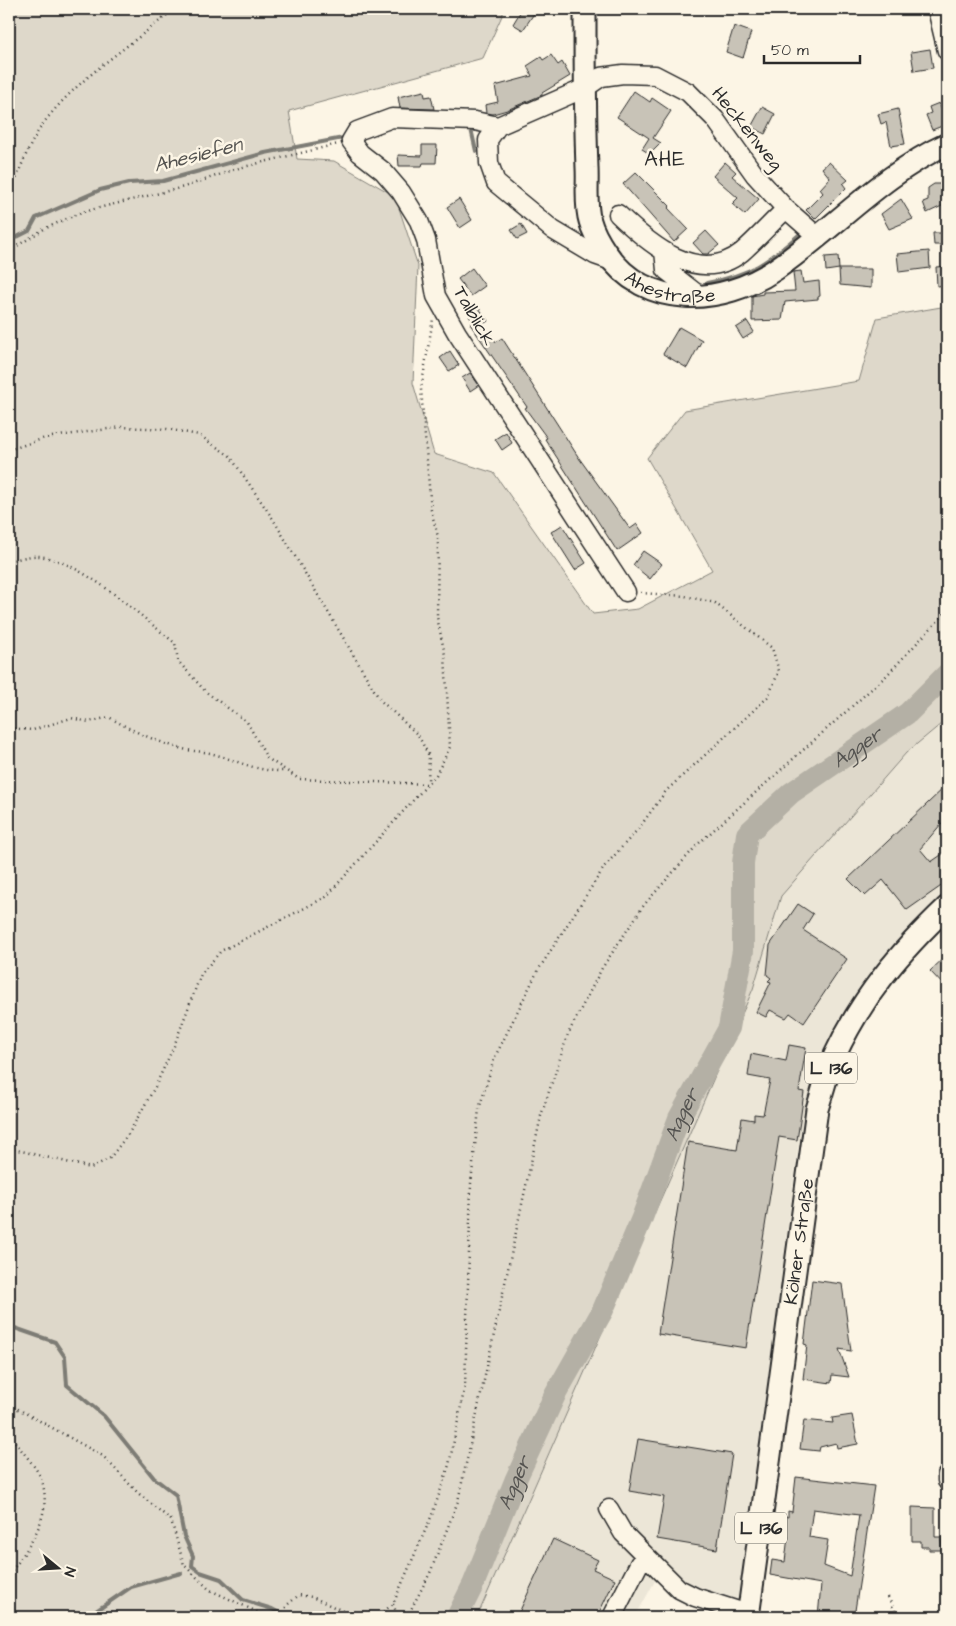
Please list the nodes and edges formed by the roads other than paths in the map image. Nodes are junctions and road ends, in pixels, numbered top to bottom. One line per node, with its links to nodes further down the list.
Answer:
1 (585, 9): 4 (main road, Ahestraße)
2 (937, 9): 3 (street)
3 (947, 50)
4 (585, 88): 5 (street); 7 (street, Heckenweg); 11 (main road, Ahestraße)
5 (498, 126): 11 (street); 13 (street, Talblick)
6 (947, 144): 9 (main road, Ahestraße)
7 (786, 209): 9 (street, Heckenweg); 10 (street)
8 (618, 214): 10 (street)
9 (818, 237): 12 (main road, Ahestraße)
10 (664, 251): 12 (street)
11 (612, 261): 12 (main road, Ahestraße)
12 (701, 297)
13 (626, 592)
14 (947, 907): 19 (main road, Kölner Straße / L 136)
15 (947, 1475): 16 (street)
16 (947, 1481)
17 (609, 1509): 18 (street)
18 (646, 1556): 19 (street); 20 (street)
19 (748, 1616)
20 (612, 1617)

